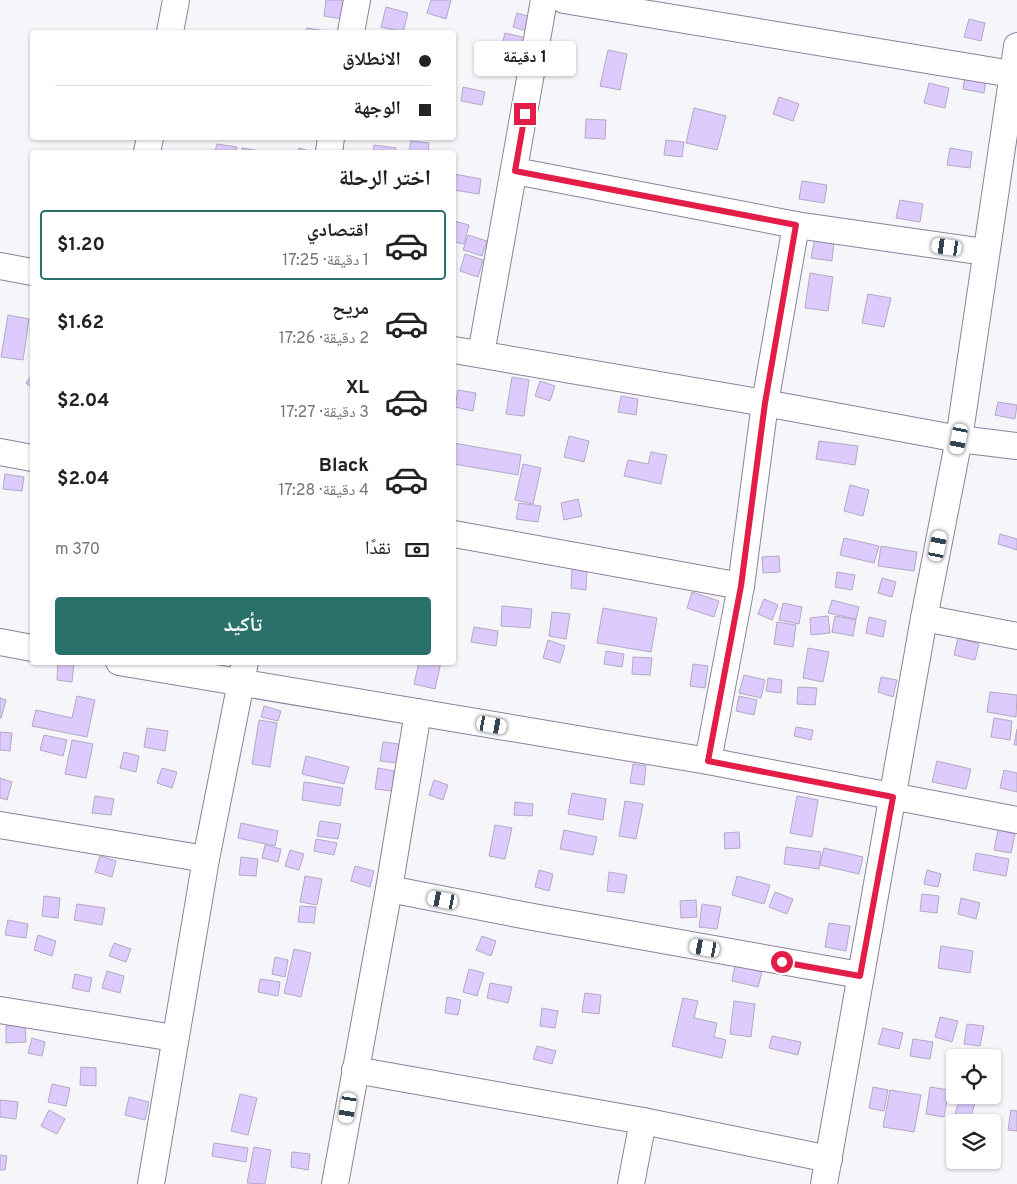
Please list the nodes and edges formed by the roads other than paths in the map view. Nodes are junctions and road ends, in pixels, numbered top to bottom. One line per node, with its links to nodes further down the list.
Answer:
1 (176, 0): 5 (street)
2 (357, 0): 6 (street)
3 (544, 0): 9 (street)
4 (564, 0): 8 (street)
5 (170, 30)
6 (351, 30)
7 (1017, 46): 8 (street)
8 (1012, 74): 11 (street)
9 (515, 171): 10 (street); 15 (street)
10 (796, 225): 11 (street); 16 (street)
11 (985, 252): 17 (street)
12 (0, 266): 13 (street)
13 (30, 272)
14 (456, 350): 15 (street)
15 (481, 354): 16 (street)
16 (765, 403): 17 (street); 22 (street)
17 (959, 439): 18 (street); 23 (street)
18 (1017, 446)
19 (0, 452): 20 (street)
20 (30, 458)
21 (456, 534): 22 (street)
22 (741, 586): 30 (street)
23 (924, 618): 24 (street); 31 (street)
24 (1017, 636)
25 (0, 642): 26 (street)
26 (30, 648)
27 (153, 665): 28 (street)
28 (243, 673): 29 (street); 34 (street)
29 (418, 712): 30 (street); 35 (street)
30 (708, 761): 31 (street)
31 (893, 797): 32 (street); 36 (street)
32 (1017, 820)
33 (0, 825): 34 (street)
34 (206, 859): 38 (street)
35 (389, 889): 36 (street); 39 (street)
36 (860, 976): 41 (street)
37 (0, 1010): 38 (street)
38 (174, 1038): 42 (street)
39 (355, 1070): 40 (street); 43 (street)
40 (643, 1121): 41 (street); 44 (street)
41 (826, 1172)
42 (151, 1184)
43 (335, 1184)
44 (631, 1184)

